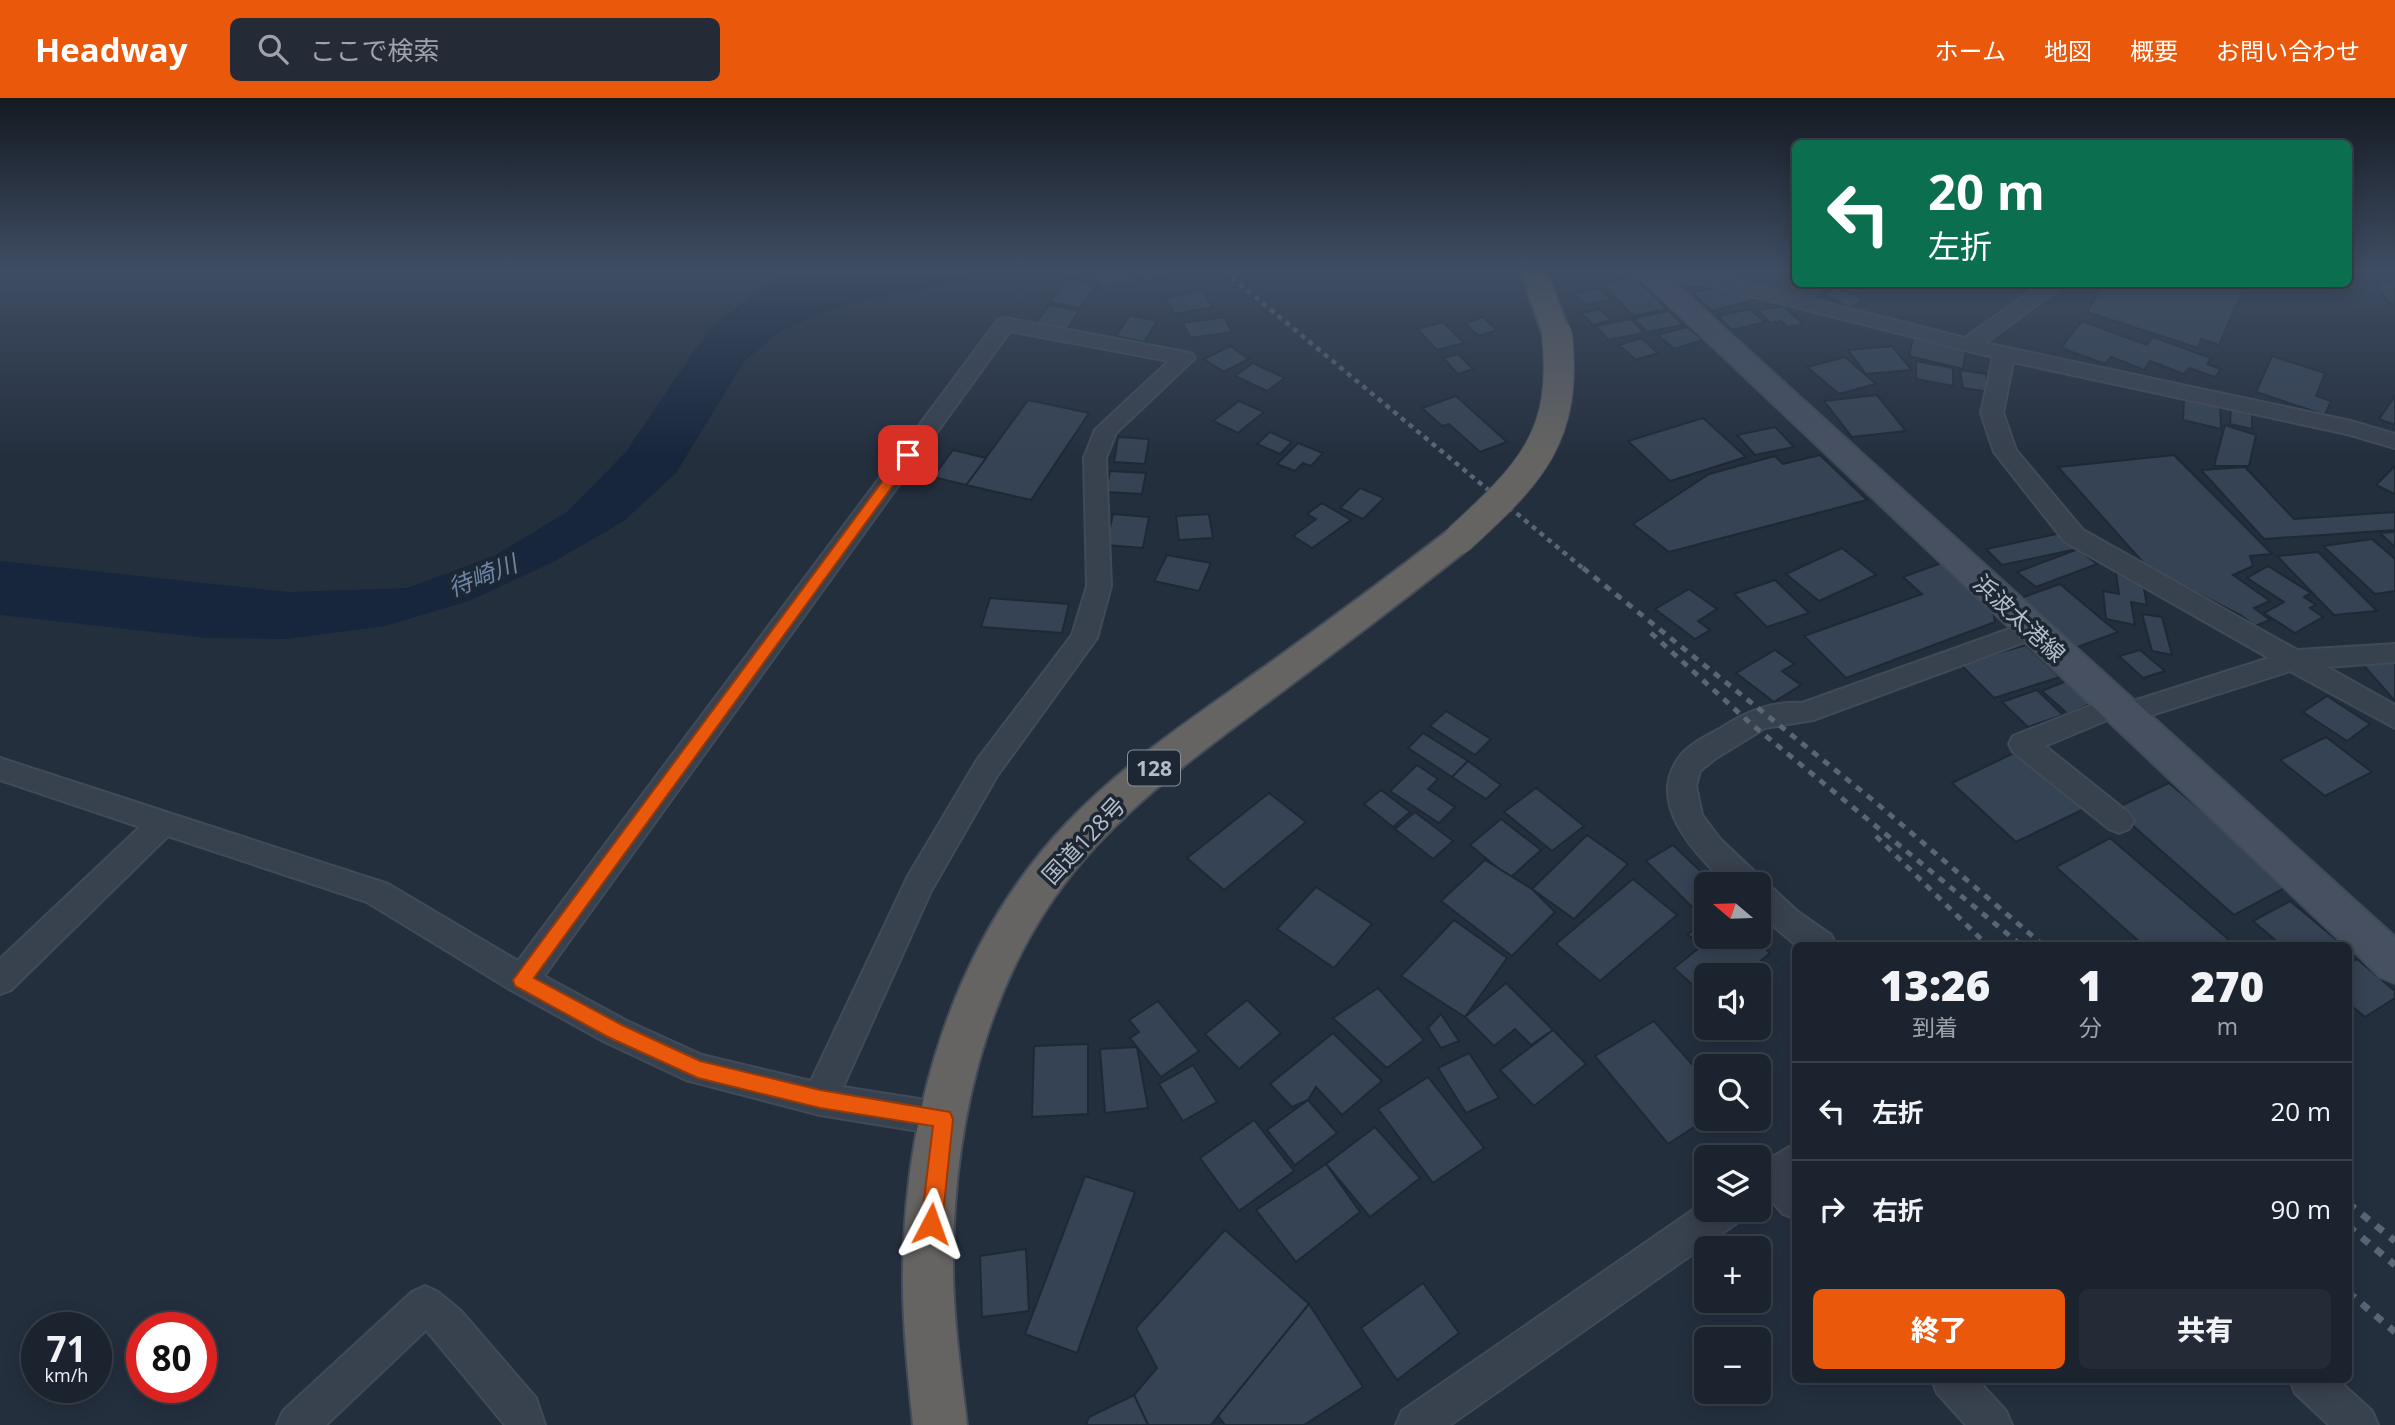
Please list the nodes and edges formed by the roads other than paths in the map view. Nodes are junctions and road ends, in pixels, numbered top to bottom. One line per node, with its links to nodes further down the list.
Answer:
1 (998, 333): 23 (street)
2 (1052, 333): 24 (street)
3 (1556, 333): 25 (highway, 国道128号 / 128, bridge)
4 (1713, 333): 10 (main road, 浜波太港線)
5 (1921, 333): 7 (street)
6 (1986, 333): 7 (street)
7 (1969, 345): 8 (street)
8 (2004, 354): 9 (street); 12 (street)
9 (2395, 441)
10 (2032, 629): 13 (main road, 浜波太港線); 18 (street)
11 (2395, 653): 12 (street)
12 (2294, 660): 13 (street); 14 (street)
13 (2119, 710): 16 (street); 21 (main road, 浜波太港線)
14 (2395, 718)
15 (0, 769): 17 (street)
16 (2119, 821)
17 (164, 822): 22 (street); 23 (street)
18 (1734, 872)
19 (1771, 906): 20 (street)
20 (1816, 942)
21 (2395, 964)
22 (0, 979)
23 (522, 980): 24 (street)
24 (820, 1099): 25 (street)
25 (944, 1119): 31 (highway, 国道128号 / 128)
26 (1706, 1222): 32 (street)
27 (1955, 1383): 33 (street)
28 (2313, 1383): 34 (street)
29 (297, 1425): 30 (street)
30 (525, 1425)
31 (940, 1425)
32 (1416, 1425)
33 (1992, 1425)
34 (2358, 1425)

